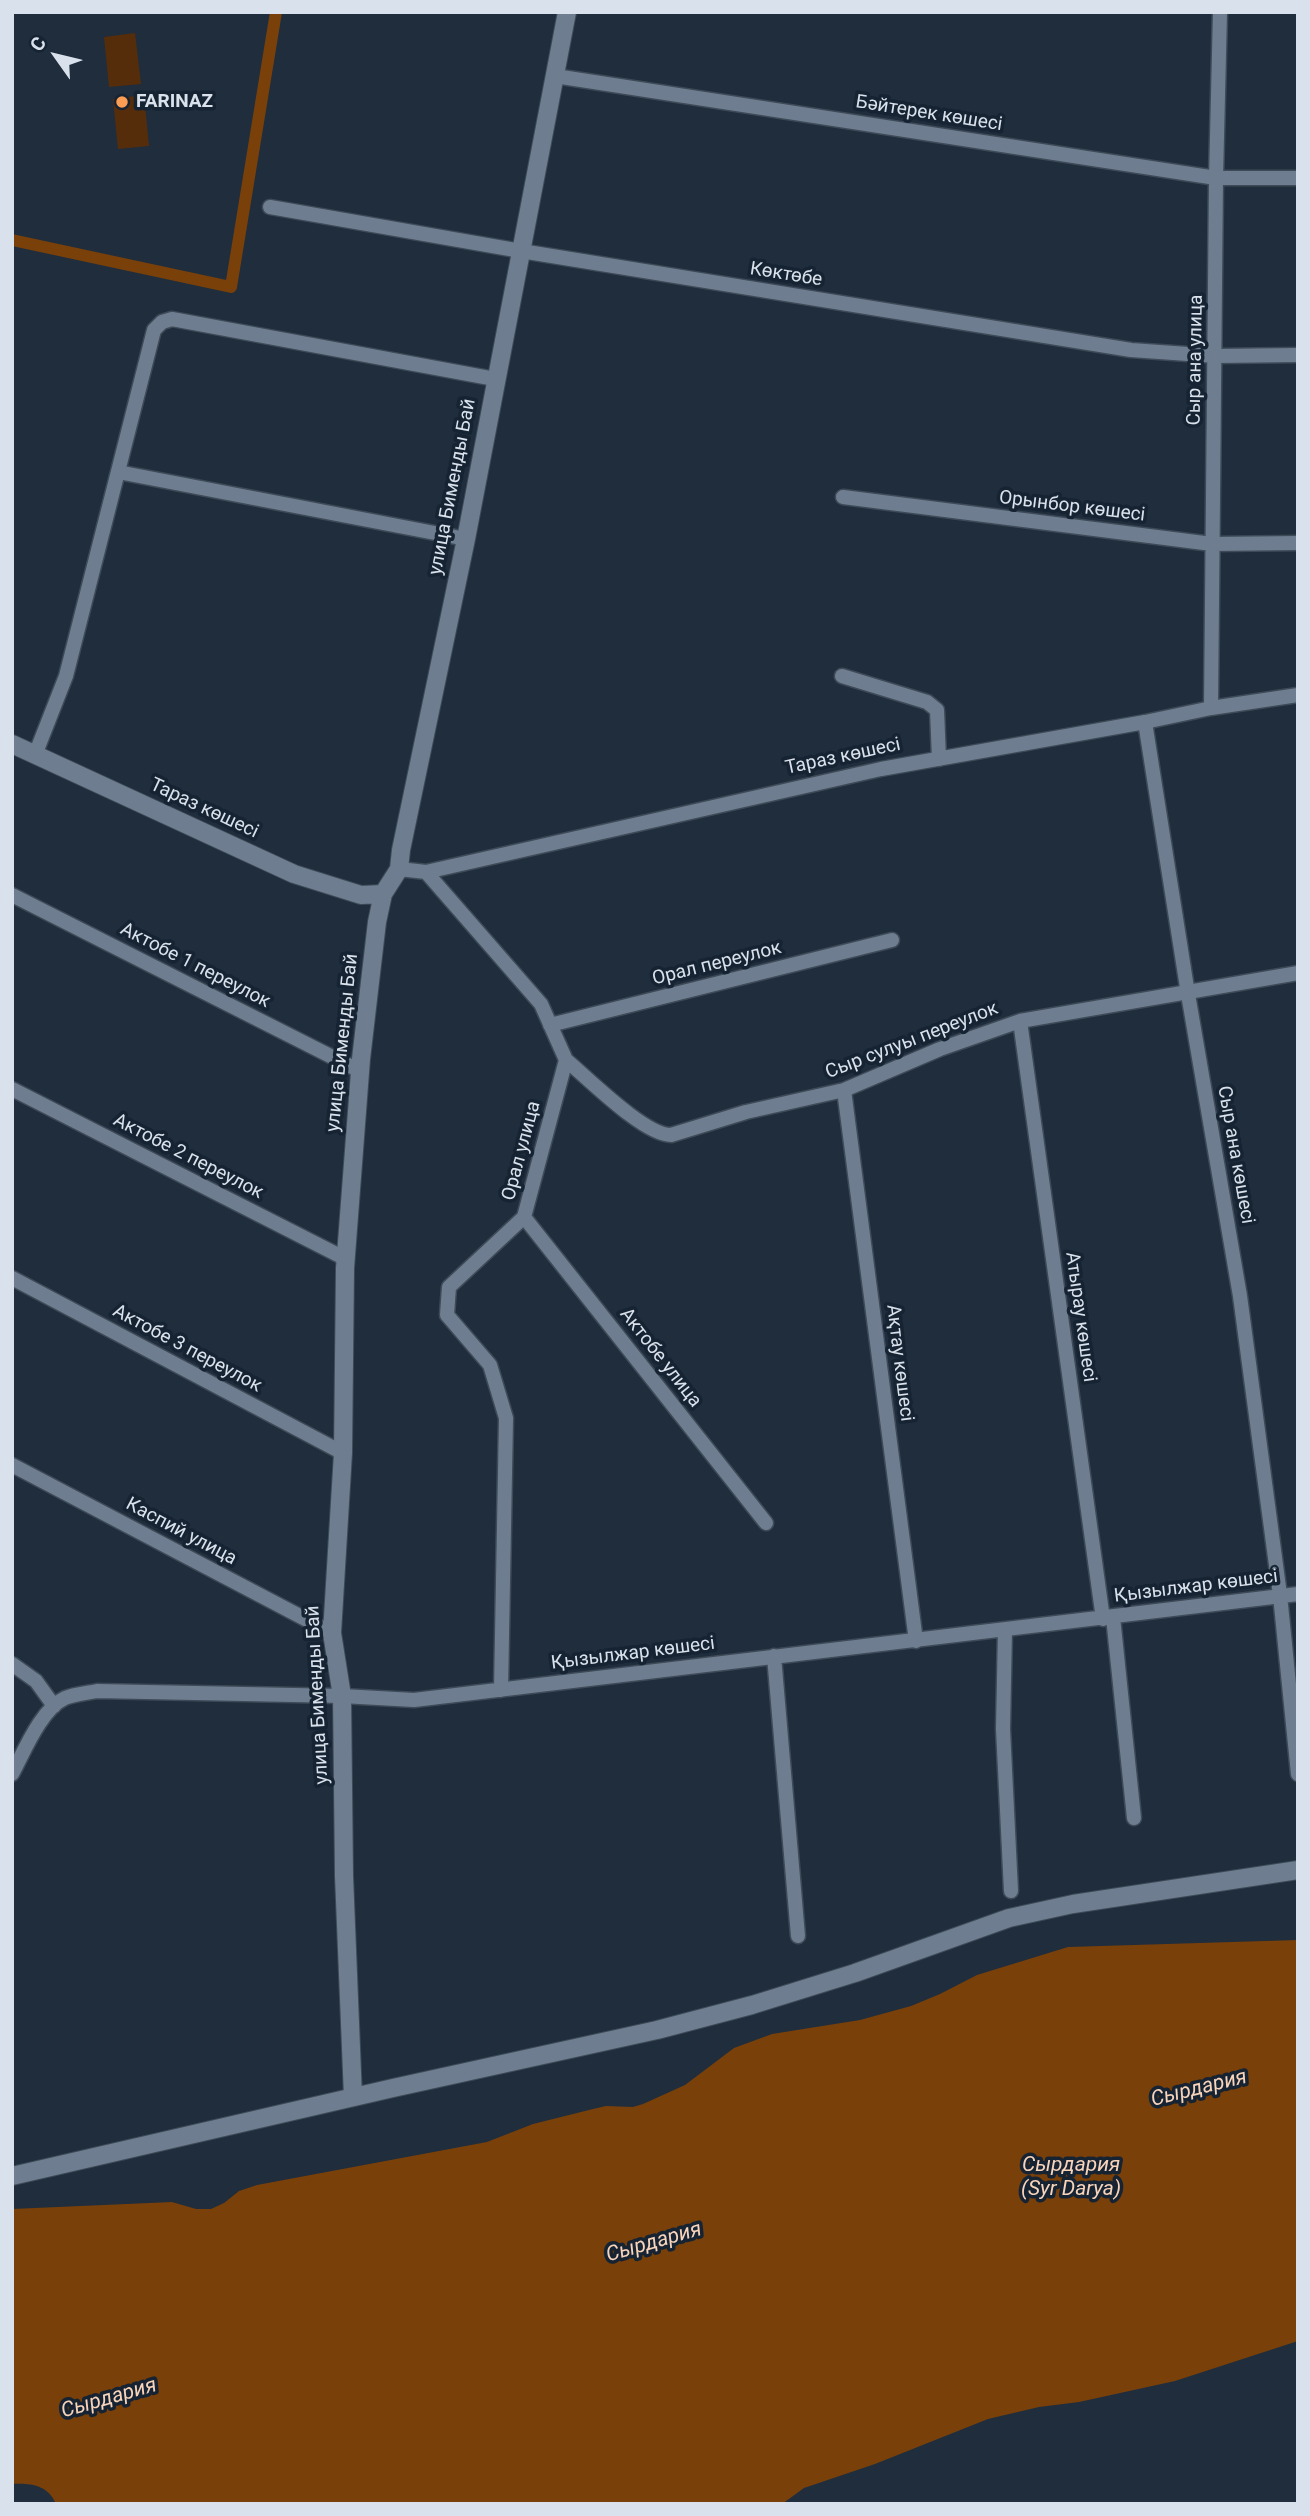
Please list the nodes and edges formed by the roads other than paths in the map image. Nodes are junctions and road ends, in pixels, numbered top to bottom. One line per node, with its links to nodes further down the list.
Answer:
1 (567, 12): 3 (street, улица Бименды Бай)
2 (1220, 12): 4 (street, Сыр ана улица)
3 (555, 76): 4 (street, Бәйтерек көшесі); 7 (street, улица Бименды Бай)
4 (1216, 178): 5 (street, Бәйтерек көшесі); 9 (street, Сыр ана улица)
5 (1298, 178)
6 (270, 207): 7 (street, Көктөбе)
7 (521, 251): 9 (street, Көктөбе); 10 (street, улица Бименды Бай)
8 (1298, 355): 9 (street, Көктөбе)
9 (1216, 356): 15 (street, Сыр ана улица)
10 (495, 379): 11 (street); 13 (street, улица Бименды Бай)
11 (118, 472): 13 (street); 21 (street)
12 (843, 497): 15 (street, Орынбор көшесі)
13 (466, 539): 23 (street, улица Бименды Бай)
14 (1298, 543): 15 (street, Орынбор көшесі)
15 (1212, 544): 18 (street, Сыр ана улица)
16 (842, 677): 22 (street)
17 (1298, 695): 18 (street, Тараз көшесі)
18 (1211, 708): 19 (street, Тараз көшесі)
19 (1145, 722): 22 (street, Тараз көшесі); 29 (street, Сыр ана көшесі)
20 (12, 744): 21 (street, Тараз көшесі)
21 (34, 755): 25 (street, Тараз көшесі)
22 (939, 759): 24 (street, Тараз көшесі)
23 (400, 869): 24 (street, Тараз көшесі); 25 (street, улица Бименды Бай)
24 (426, 872): 31 (street)
25 (383, 894): 33 (street, улица Бименды Бай)
26 (12, 895): 33 (street, Актобе 1 переулок)
27 (892, 940): 31 (street, Орал переулок)
28 (1298, 973): 29 (street, Сыр сулуы переулок)
29 (1188, 994): 30 (street, Сыр сулуы переулок); 43 (street, Сыр ана көшесі)
30 (1020, 1021): 35 (street, Сыр сулуы переулок); 44 (street, Атырау көшесі)
31 (550, 1025): 32 (street)
32 (566, 1060): 35 (street, Сыр сулуы переулок); 36 (street, Орал улица)
33 (360, 1071): 37 (street, улица Бименды Бай)
34 (12, 1089): 37 (street, Актобе 2 переулок)
35 (844, 1090): 47 (street, Ақтау көшесі)
36 (524, 1217): 41 (street, Актобе улица); 50 (street, Орал улица)
37 (346, 1259): 39 (street, улица Бименды Бай)
38 (12, 1278): 39 (street, Актобе 3 переулок)
39 (343, 1453): 46 (street, улица Бименды Бай)
40 (12, 1465): 46 (street, Каспий улица)
41 (766, 1523)
42 (1298, 1594): 43 (street, Қызылжар көшесі)
43 (1280, 1595): 44 (street, Қызылжар көшесі); 53 (street, Сыр ана көшесі)
44 (1108, 1618): 45 (street, Қызылжар көшесі); 55 (street, Атырау көшесі)
45 (1005, 1630): 47 (street, Қызылжар көшесі); 57 (street)
46 (332, 1633): 51 (street, улица Бименды Бай)
47 (916, 1641): 48 (street, Қызылжар көшесі)
48 (774, 1656): 50 (street, Қызылжар көшесі); 58 (street)
49 (12, 1664): 52 (street)
50 (501, 1690): 51 (street, Қызылжар көшесі)
51 (342, 1696): 52 (street, Қызылжар көшесі); 59 (street, улица Бименды Бай)
52 (54, 1706): 54 (street)
53 (1298, 1773)
54 (12, 1774)
55 (1134, 1818)
56 (1298, 1870): 59 (street)
57 (1011, 1891)
58 (798, 1936)
59 (354, 2097): 60 (street)
60 (12, 2176)

